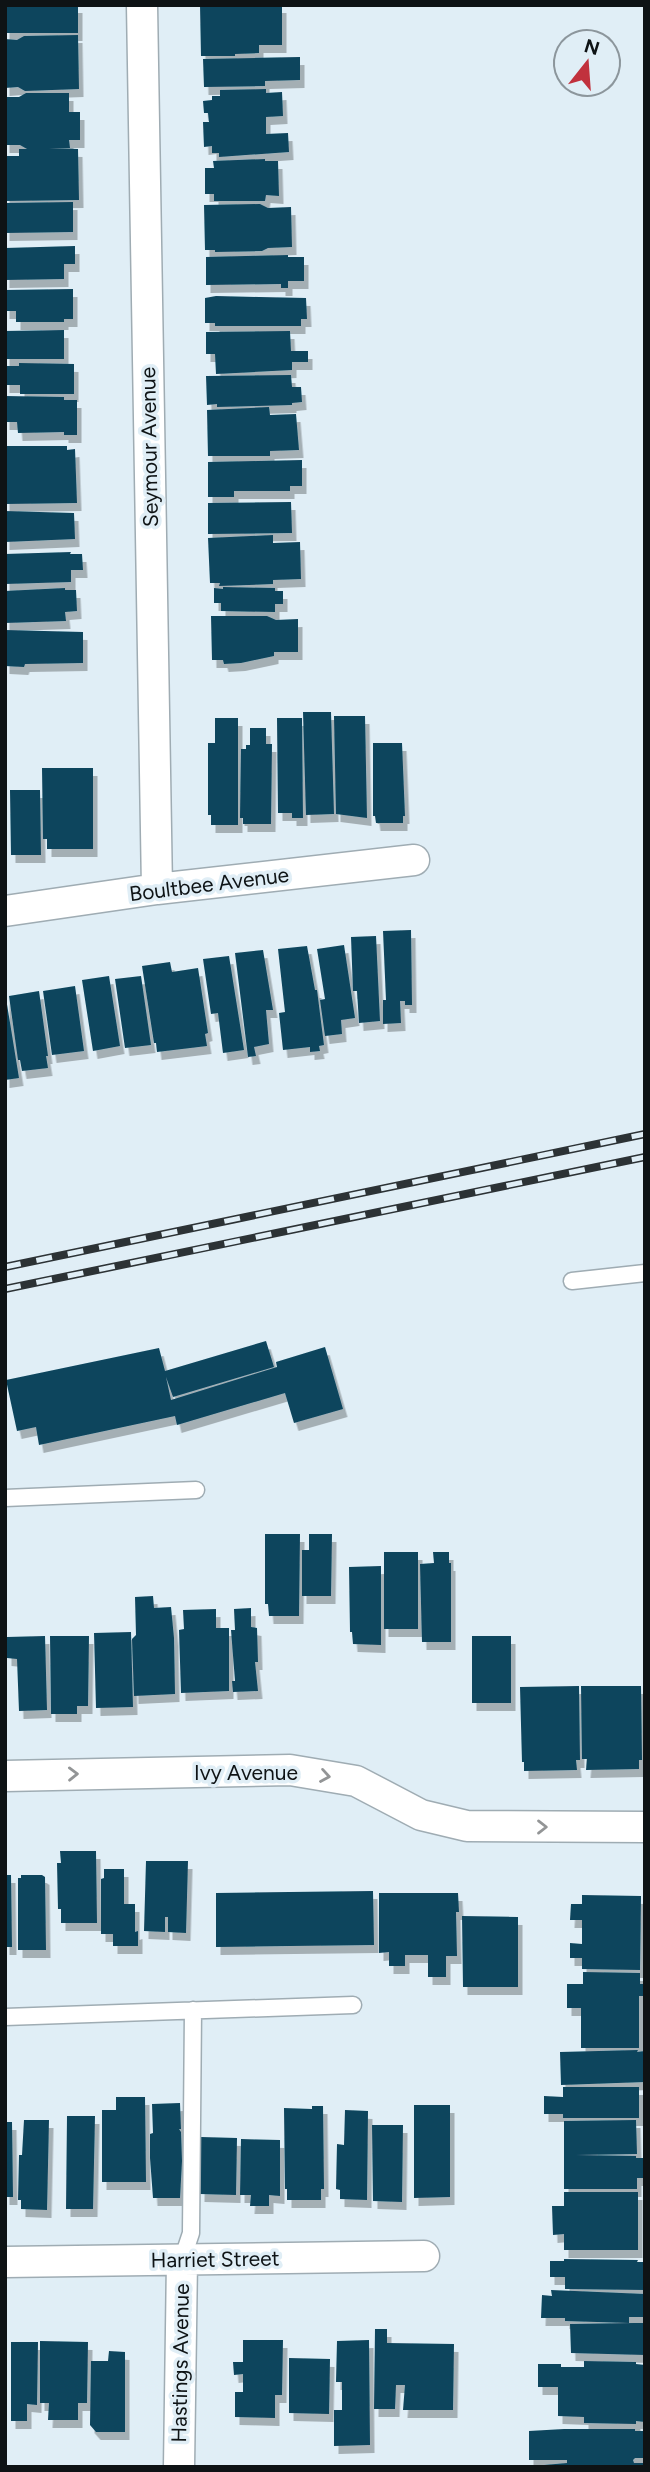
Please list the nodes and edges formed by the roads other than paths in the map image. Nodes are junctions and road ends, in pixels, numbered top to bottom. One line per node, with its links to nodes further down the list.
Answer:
1 (142, 5): 3 (street, Seymour Avenue)
2 (414, 860): 3 (street, Boultbee Avenue)
3 (157, 889): 4 (street, Boultbee Avenue)
4 (5, 911)
5 (645, 1273): 6 (lane)
6 (572, 1281)
7 (196, 1490): 8 (lane)
8 (5, 1498)
9 (5, 1776): 10 (street, Ivy Avenue, one-way to 10)
10 (645, 1827)
11 (354, 2006): 12 (lane)
12 (193, 2010): 13 (lane); 15 (lane)
13 (5, 2017)
14 (425, 2256): 15 (street, Harriet Street)
15 (182, 2260): 16 (street, Harriet Street); 17 (street, Hastings Avenue)
16 (5, 2262)
17 (179, 2467)

